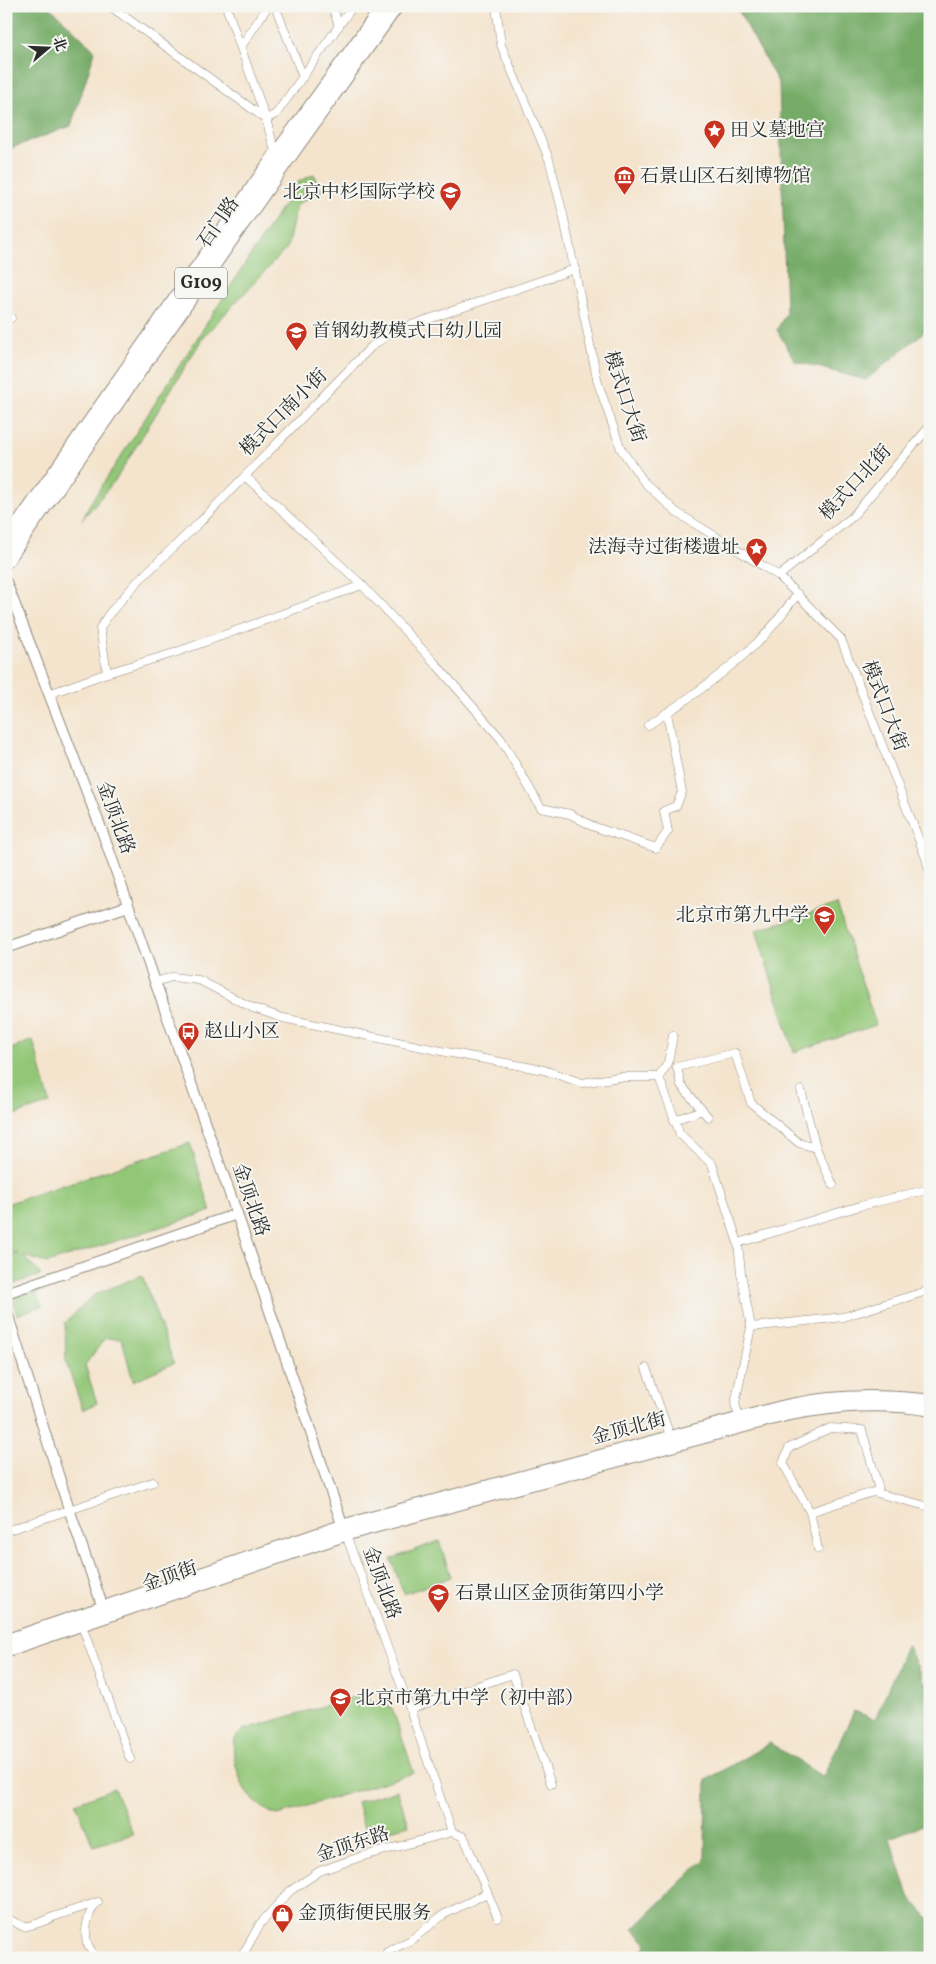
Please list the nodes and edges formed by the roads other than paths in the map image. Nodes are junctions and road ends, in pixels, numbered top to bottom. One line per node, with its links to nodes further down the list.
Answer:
1 (110, 6): 13 (street)
2 (226, 6): 11 (street)
3 (268, 6): 11 (street)
4 (275, 6): 12 (street)
5 (332, 6): 10 (street)
6 (353, 6): 10 (street)
7 (384, 6): 14 (highway, 石门路 / G109)
8 (396, 6): 14 (highway, 石门路 / G109)
9 (496, 6): 15 (street, 模式口大街)
10 (339, 26): 12 (street)
11 (241, 46): 13 (street)
12 (303, 77): 13 (street)
13 (266, 120): 14 (street)
14 (280, 160): 18 (highway, 石门路 / G109); 19 (highway, 石门路 / G109)
15 (575, 269): 17 (street, 模式口南小街); 20 (street, 模式口大街)
16 (930, 426): 20 (street, 模式口北街)
17 (245, 476): 22 (street); 24 (street, 模式口南小街)
18 (9, 535)
19 (6, 561)
20 (779, 576): 23 (street, 模式口大街)
21 (6, 582): 25 (street, 金顶北路)
22 (362, 585): 24 (street); 26 (street)
23 (798, 594): 26 (street); 28 (street, 模式口大街)
24 (106, 673): 25 (street)
25 (49, 694): 29 (street, 金顶北路)
26 (667, 713): 27 (street)
27 (648, 725)
28 (930, 875)
29 (128, 906): 30 (street); 31 (street, 金顶北路)
30 (6, 948)
31 (155, 982): 33 (street); 41 (street, 金顶北路)
32 (673, 1035): 33 (street)
33 (659, 1077): 37 (street)
34 (801, 1090): 38 (street)
35 (702, 1110): 36 (street); 37 (street); 38 (street)
36 (708, 1117)
37 (674, 1120): 42 (street)
38 (816, 1148): 39 (street)
39 (833, 1185)
40 (930, 1189): 42 (street)
41 (237, 1214): 44 (street); 57 (street, 金顶北路)
42 (738, 1243): 46 (street)
43 (930, 1290): 46 (street)
44 (6, 1293)
45 (6, 1310): 55 (street)
46 (752, 1327): 50 (street)
47 (646, 1368): 51 (street)
48 (930, 1400): 50 (main road, 金顶北街)
49 (930, 1410): 50 (main road, 金顶北街)
50 (741, 1422): 51 (main road, 金顶北街); 57 (main road, 金顶北街)
51 (670, 1436): 57 (main road, 金顶北街)
52 (153, 1482): 55 (street)
53 (878, 1493): 54 (street); 56 (street); 56 (street)
54 (930, 1507)
55 (69, 1509): 58 (street); 60 (street)
56 (810, 1512): 59 (street)
57 (344, 1530): 60 (main road, 金顶街); 61 (main road, 金顶街); 64 (street, 金顶北路)
58 (6, 1531)
59 (818, 1550)
60 (103, 1608): 62 (main road, 金顶街)
61 (82, 1626): 63 (main road, 金顶街); 65 (street)
62 (6, 1640)
63 (6, 1652)
64 (410, 1709): 66 (street); 67 (street, 金顶北路)
65 (130, 1759)
66 (552, 1784)
67 (452, 1832): 68 (street); 72 (street, 金顶东路)
68 (487, 1893): 70 (street); 73 (street)
69 (6, 1918): 71 (street)
70 (498, 1918)
71 (97, 1958)
72 (241, 1958)
73 (385, 1958)

